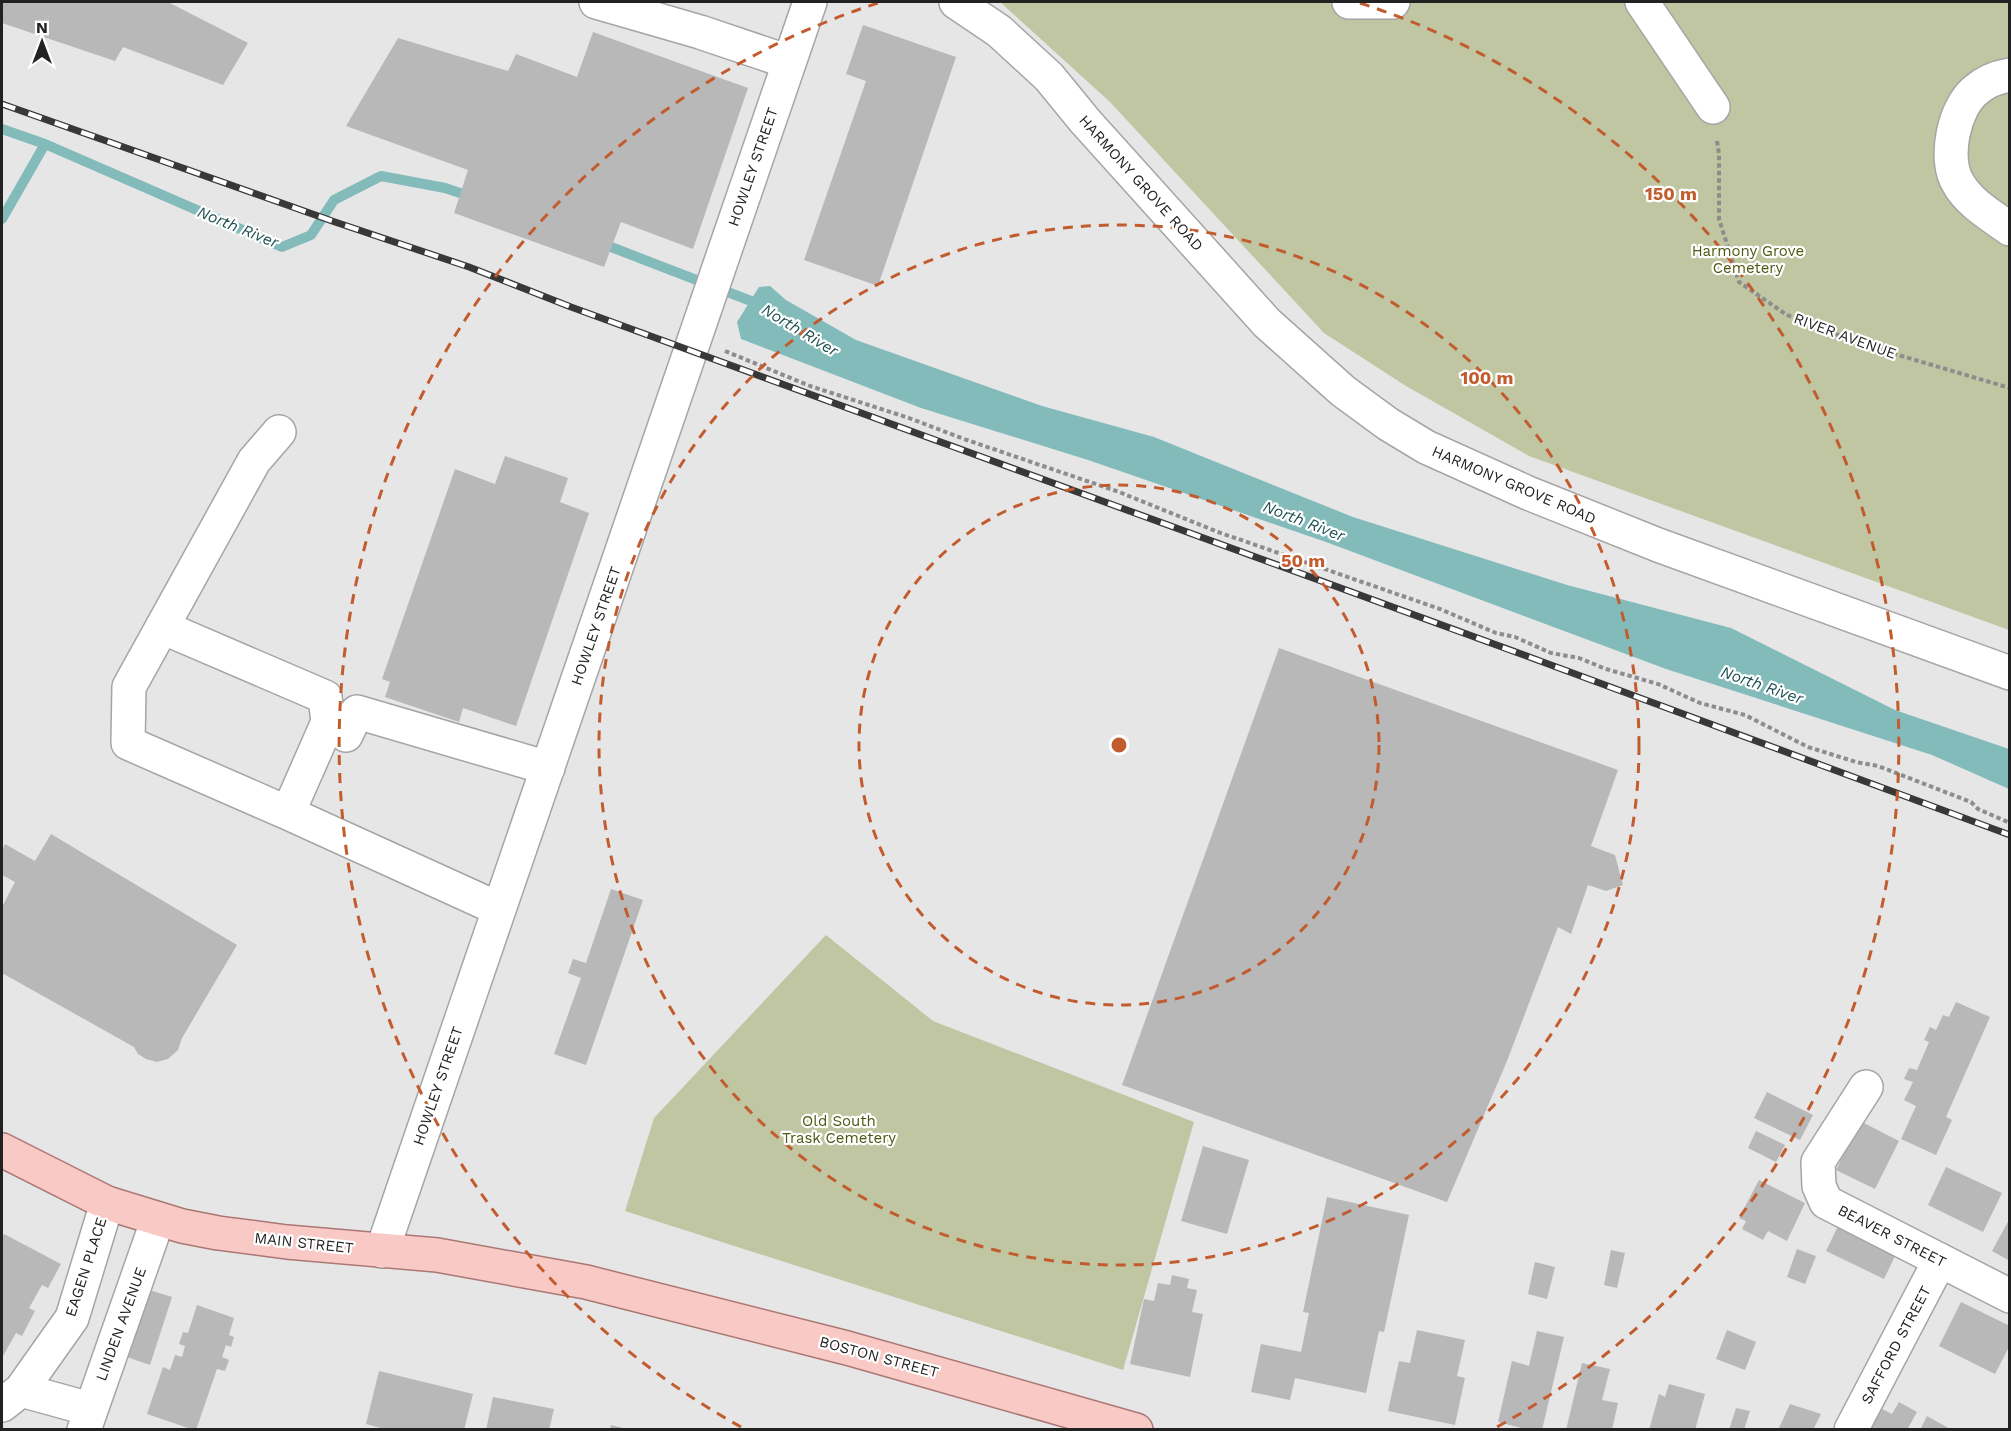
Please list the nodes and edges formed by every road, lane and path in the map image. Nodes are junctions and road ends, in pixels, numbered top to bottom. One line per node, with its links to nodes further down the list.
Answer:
1 (596, 2): 7 (street)
2 (810, 2): 7 (street, HOWLEY STREET)
3 (956, 2): 15 (street, HARMONY GROVE ROAD)
4 (1349, 2): 5 (street)
5 (1393, 2)
6 (1642, 2): 9 (street)
7 (789, 62): 11 (street, HOWLEY STREET)
8 (2010, 75): 10 (street)
9 (1713, 107): 12 (path, RIVER AVENUE)
10 (2010, 229)
11 (697, 331): 17 (street, HOWLEY STREET); 19 (path)
12 (2010, 388)
13 (279, 432): 14 (street)
14 (162, 627): 18 (street); 18 (street)
15 (2010, 673)
16 (346, 735): 17 (street)
17 (548, 768): 20 (street, HOWLEY STREET)
18 (288, 813): 20 (street)
19 (2010, 823)
20 (499, 909): 25 (street, HOWLEY STREET)
21 (1866, 1087): 26 (street, BEAVER STREET)
22 (2, 1150): 23 (main road, MAIN STREET)
23 (107, 1203): 24 (main road, MAIN STREET); 29 (street, EAGEN PLACE)
24 (158, 1219): 25 (main road, MAIN STREET); 30 (street, LINDEN AVENUE)
25 (382, 1251): 27 (main road, MAIN STREET)
26 (1940, 1260): 28 (street, BEAVER STREET); 32 (street, SAFFORD STREET)
27 (620, 1289): 31 (main road, BOSTON STREET)
28 (2010, 1296)
29 (11, 1397): 30 (street)
30 (87, 1419)
31 (1136, 1430)
32 (1851, 1430)

